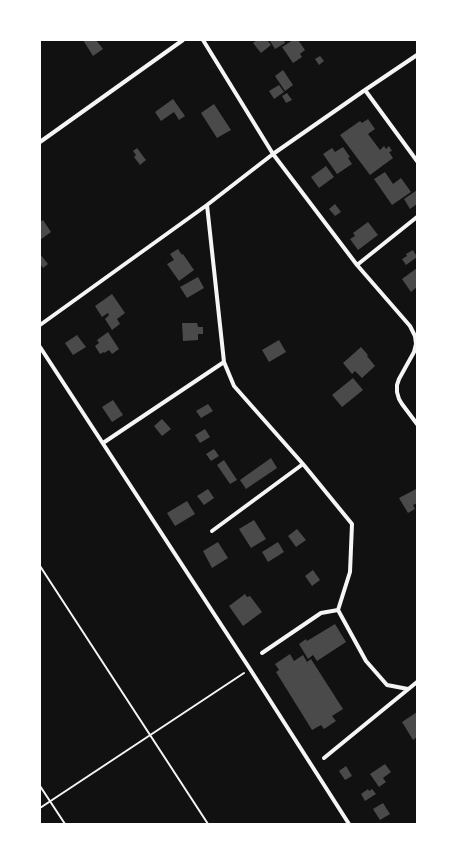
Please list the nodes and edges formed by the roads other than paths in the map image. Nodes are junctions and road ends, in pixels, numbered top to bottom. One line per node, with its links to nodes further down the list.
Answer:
1 (183, 40): 5 (street)
2 (203, 40): 6 (street)
3 (417, 55): 4 (street)
4 (365, 90): 6 (street); 7 (street)
5 (40, 142)
6 (273, 154): 8 (street); 10 (street)
7 (417, 161)
8 (207, 205): 11 (street); 13 (street)
9 (417, 217): 10 (street)
10 (357, 266): 14 (street)
11 (40, 325)
12 (40, 347): 15 (street)
13 (224, 362): 15 (street); 16 (street)
14 (417, 424)
15 (103, 443): 23 (street)
16 (303, 464): 17 (street); 18 (street)
17 (212, 531)
18 (338, 610): 19 (street); 21 (street)
19 (262, 653)
20 (417, 682): 21 (street)
21 (408, 688): 22 (street)
22 (324, 758)
23 (349, 824)

